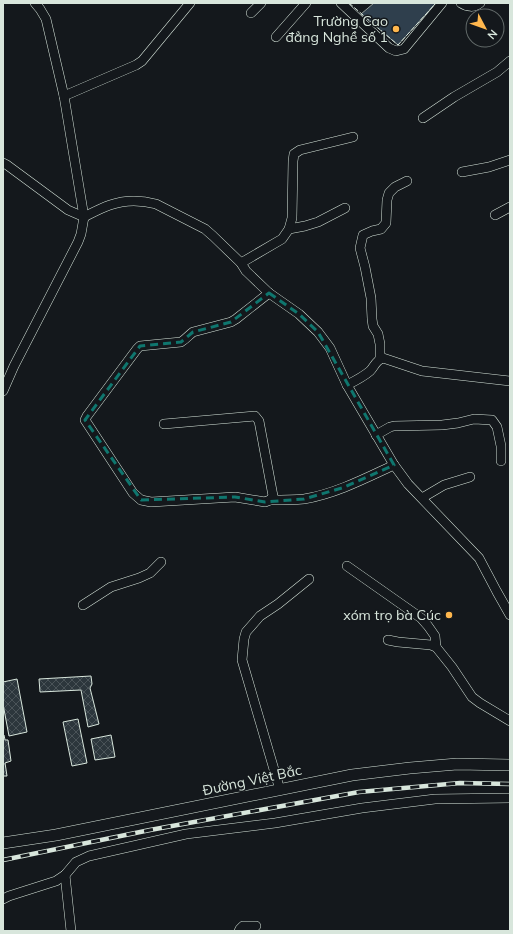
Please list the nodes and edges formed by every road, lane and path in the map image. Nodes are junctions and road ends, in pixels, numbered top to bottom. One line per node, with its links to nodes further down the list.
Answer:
1 (35, 3): 12 (street)
2 (190, 3): 12 (street)
3 (261, 3): 9 (street)
4 (306, 3): 10 (street)
5 (341, 3): 6 (street)
6 (442, 3)
7 (461, 3): 8 (street)
8 (480, 3)
9 (251, 13)
10 (276, 36)
11 (510, 61): 13 (street)
12 (64, 96): 22 (street)
13 (423, 118)
14 (353, 137): 23 (street)
15 (510, 160): 17 (street)
16 (3, 163): 22 (street)
17 (462, 172)
18 (407, 181): 26 (street)
19 (510, 207): 21 (street)
20 (345, 208): 23 (street)
21 (495, 215)
22 (84, 217): 24 (street); 29 (street)
23 (289, 229): 24 (street)
24 (241, 263): 25 (street)
25 (269, 293): 28 (street); 36 (street)
26 (380, 359): 27 (street); 28 (street)
27 (510, 381)
28 (347, 385): 31 (street)
29 (3, 391)
30 (164, 424): 36 (street)
31 (376, 435): 32 (street); 33 (street)
32 (500, 461)
33 (394, 465): 35 (street); 36 (street)
34 (470, 477): 35 (street)
35 (422, 498): 41 (street)
36 (270, 500)
37 (161, 562): 40 (street)
38 (347, 566): 43 (street)
39 (308, 579): 46 (street)
40 (82, 605)
41 (510, 615)
42 (388, 640): 43 (street)
43 (436, 647): 44 (street)
44 (510, 721)
45 (510, 765): 46 (street, Đường Việt Bắc)
46 (280, 790): 48 (street, Đường Việt Bắc)
47 (510, 798): 49 (street)
48 (3, 843)
49 (65, 875): 50 (street); 52 (street)
50 (3, 899)
51 (256, 926): 53 (street)
52 (71, 931)
53 (239, 931)

